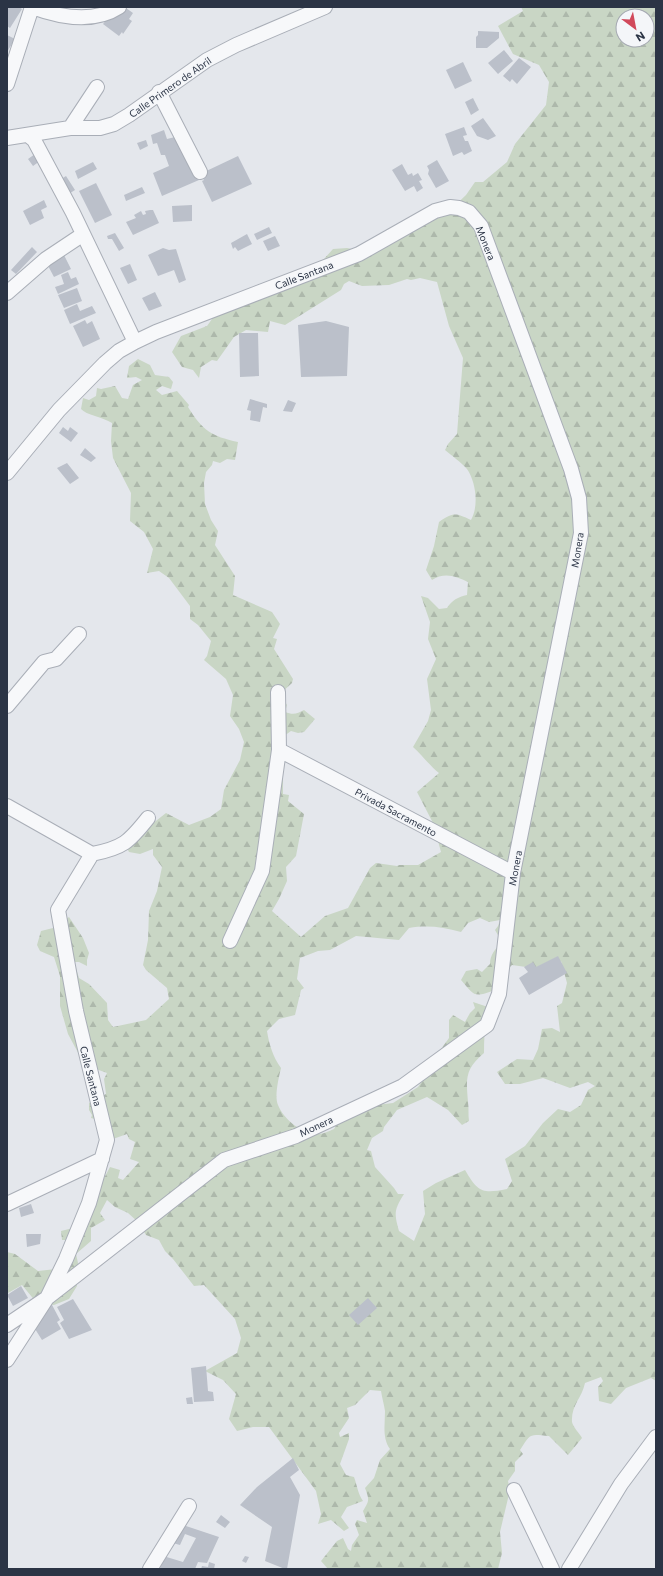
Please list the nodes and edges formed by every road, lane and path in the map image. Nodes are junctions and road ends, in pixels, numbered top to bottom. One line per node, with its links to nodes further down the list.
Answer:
1 (32, 7): 2 (street); 4 (street)
2 (119, 7)
3 (323, 8): 6 (street, Calle Primero de Abril)
4 (7, 84)
5 (97, 87): 7 (street)
6 (159, 92): 7 (street, Calle Primero de Abril); 10 (street)
7 (70, 128): 8 (street, Calle Primero de Abril)
8 (28, 135): 9 (street, Calle Primero de Abril); 12 (street)
9 (7, 138)
10 (200, 172)
11 (469, 212): 14 (street, Calle Santana); 23 (street, Monera)
12 (82, 235): 13 (street); 14 (street)
13 (10, 285)
14 (135, 342): 15 (street, Calle Santana)
15 (7, 473)
16 (79, 634): 18 (street)
17 (278, 692): 19 (street)
18 (7, 706)
19 (279, 750): 23 (street, Privada Sacramento); 24 (street)
20 (7, 806): 22 (street)
21 (148, 818): 22 (street)
22 (92, 854): 25 (street, Calle Santana)
23 (513, 874): 27 (street, Monera)
24 (230, 941)
25 (102, 1159): 26 (street); 27 (street, Calle Santana)
26 (7, 1204)
27 (47, 1298): 28 (street, Monera); 29 (street)
28 (7, 1325)
29 (7, 1360)
30 (656, 1437): 35 (street)
31 (514, 1490): 34 (street)
32 (189, 1506): 33 (street)
33 (150, 1569)
34 (552, 1569)
35 (569, 1569)

